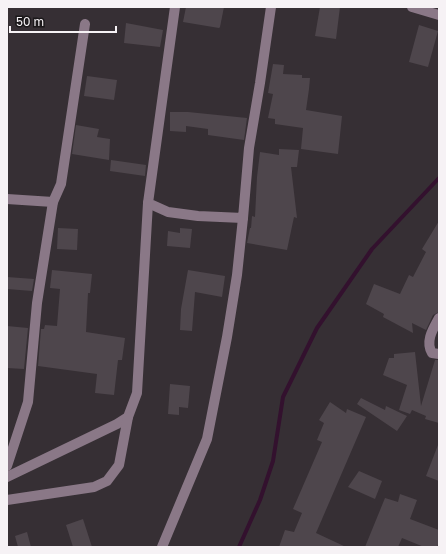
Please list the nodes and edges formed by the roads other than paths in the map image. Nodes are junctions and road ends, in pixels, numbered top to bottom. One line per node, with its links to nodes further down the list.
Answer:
1 (175, 7): 8 (street)
2 (271, 7): 9 (street)
3 (412, 7): 4 (street)
4 (439, 15)
5 (85, 24): 7 (street)
6 (7, 199): 7 (street)
7 (53, 202): 13 (street)
8 (148, 203): 9 (street); 12 (street)
9 (243, 218): 16 (street)
10 (439, 318): 11 (street)
11 (439, 354)
12 (128, 417): 14 (street); 15 (street)
13 (7, 466)
14 (7, 477)
15 (7, 500)
16 (162, 547)

